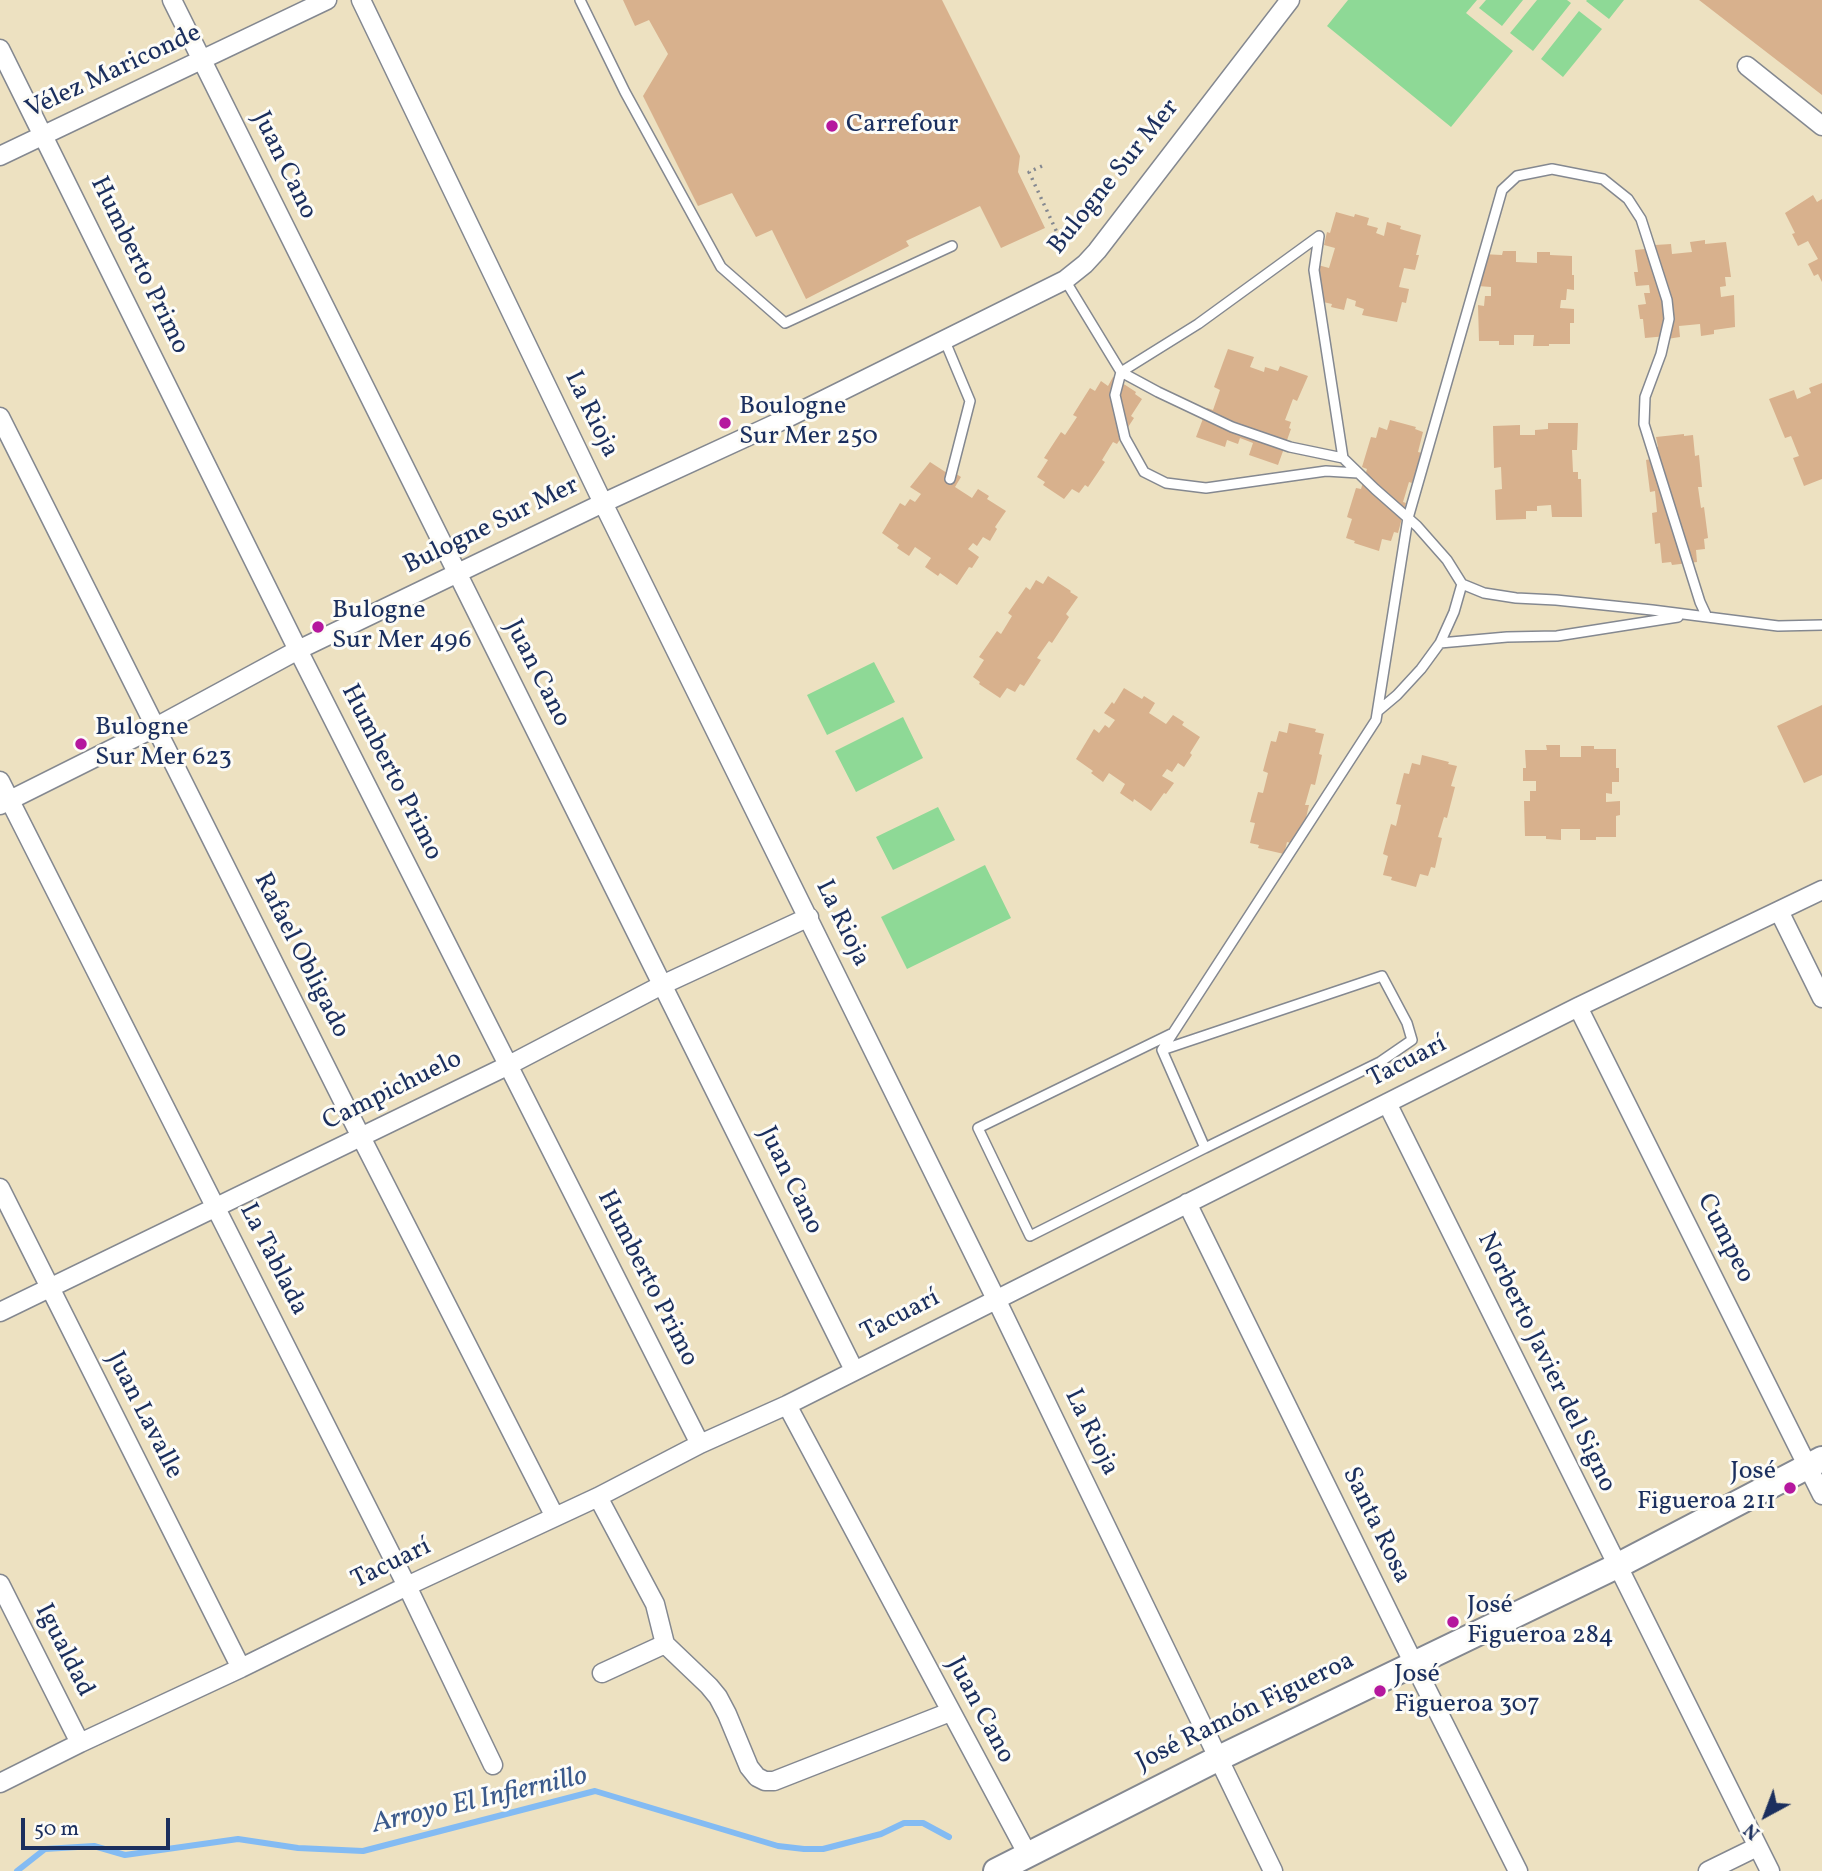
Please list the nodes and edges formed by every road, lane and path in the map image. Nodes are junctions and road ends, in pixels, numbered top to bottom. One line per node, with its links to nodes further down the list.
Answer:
1 (172, 0): 7 (street, Juan Cano)
2 (327, 0): 7 (street, Vélez Mariconde)
3 (361, 0): 21 (street, La Rioja)
4 (580, 0): 13 (lane)
5 (1290, 0): 14 (street, Bulogne Sur Mer)
6 (0, 49): 10 (street, Humberto Primo)
7 (202, 61): 10 (street, Vélez Mariconde); 23 (street, Juan Cano)
8 (1747, 66): 9 (street)
9 (1822, 126)
10 (43, 135): 11 (street, Vélez Mariconde); 29 (street, Humberto Primo)
11 (0, 156)
12 (1042, 166): 14 (path)
13 (952, 246)
14 (1070, 276): 15 (street, Bulogne Sur Mer); 16 (lane)
15 (944, 340): 20 (lane); 21 (street, Bulogne Sur Mer)
16 (1121, 372): 18 (lane); 18 (lane); 19 (lane)
17 (0, 417): 31 (street, Rafael Obligado)
18 (1343, 458): 19 (lane)
19 (1358, 473): 22 (lane)
20 (950, 479)
21 (603, 503): 23 (street, Bulogne Sur Mer); 36 (street, La Rioja)
22 (1408, 518): 24 (lane); 26 (lane); 30 (lane)
23 (456, 574): 29 (street, Bulogne Sur Mer); 37 (street, Juan Cano)
24 (1462, 584): 25 (lane); 28 (lane)
25 (1691, 615): 26 (lane); 28 (lane)
26 (1707, 617): 27 (lane)
27 (1822, 625)
28 (1440, 643): 30 (lane)
29 (298, 650): 31 (street, Bulogne Sur Mer); 42 (street, Humberto Primo)
30 (1378, 711): 40 (lane)
31 (156, 727): 33 (street, Bulogne Sur Mer); 44 (street, Rafael Obligado)
32 (0, 781): 33 (street, La Tablada)
33 (5, 803): 48 (street, La Tablada)
34 (1822, 890): 35 (street, Tacuarí)
35 (1779, 911): 38 (street); 39 (street, Tacuarí)
36 (809, 916): 37 (street, Campichuelo); 50 (street, La Rioja)
37 (662, 985): 42 (street, Campichuelo); 52 (street, Juan Cano)
38 (1822, 998)
39 (1578, 1007): 43 (street, Tacuarí); 55 (street, Cumpeo)
40 (1173, 1033): 41 (lane); 45 (lane)
41 (1162, 1050): 45 (lane); 45 (lane)
42 (509, 1065): 44 (street, Campichuelo); 54 (street, Humberto Primo)
43 (1387, 1103): 47 (street, Tacuarí); 59 (street, Norberto Javier del Signo)
44 (361, 1137): 48 (street, Campichuelo); 58 (street, Rafael Obligado)
45 (1205, 1148)
46 (0, 1188): 49 (street, Juan Lavalle)
47 (1188, 1203): 50 (street, Tacuarí); 63 (street, Santa Rosa)
48 (216, 1208): 49 (street, Campichuelo); 61 (street, La Tablada)
49 (49, 1288): 51 (street, Campichuelo); 64 (street, Juan Lavalle)
50 (996, 1299): 52 (street, Tacuarí); 68 (street, La Rioja)
51 (0, 1312)
52 (854, 1370): 53 (street, Tacuarí)
53 (788, 1405): 54 (street, Tacuarí); 66 (street, Juan Cano)
54 (700, 1444): 57 (street, Tacuarí)
55 (1815, 1463): 56 (street, Cumpeo); 59 (main road, José Ramón Figueroa)
56 (1822, 1495)
57 (598, 1497): 58 (street, Tacuarí); 62 (street)
58 (555, 1517): 61 (street, Tacuarí)
59 (1617, 1566): 63 (main road, José Ramón Figueroa); 71 (street, Norberto Javier del Signo)
60 (0, 1584): 67 (street, Igualdad)
61 (407, 1586): 64 (street, Tacuarí); 69 (street, La Tablada)
62 (665, 1644): 65 (street); 66 (street)
63 (1414, 1664): 68 (main road, José Ramón Figueroa); 75 (street, Santa Rosa)
64 (241, 1668): 67 (street, Tacuarí)
65 (602, 1673)
66 (950, 1712): 72 (street, Juan Cano)
67 (80, 1743): 70 (street, Tacuarí)
68 (1219, 1758): 72 (main road, José Ramón Figueroa); 74 (street, La Rioja)
69 (493, 1765)
70 (0, 1783)
71 (1758, 1847): 76 (street); 77 (street, Norberto Javier del Signo)
72 (1028, 1855): 73 (main road, José Ramón Figueroa)
73 (996, 1871)
74 (1273, 1871)
75 (1518, 1871)
76 (1708, 1871)
77 (1770, 1871)

